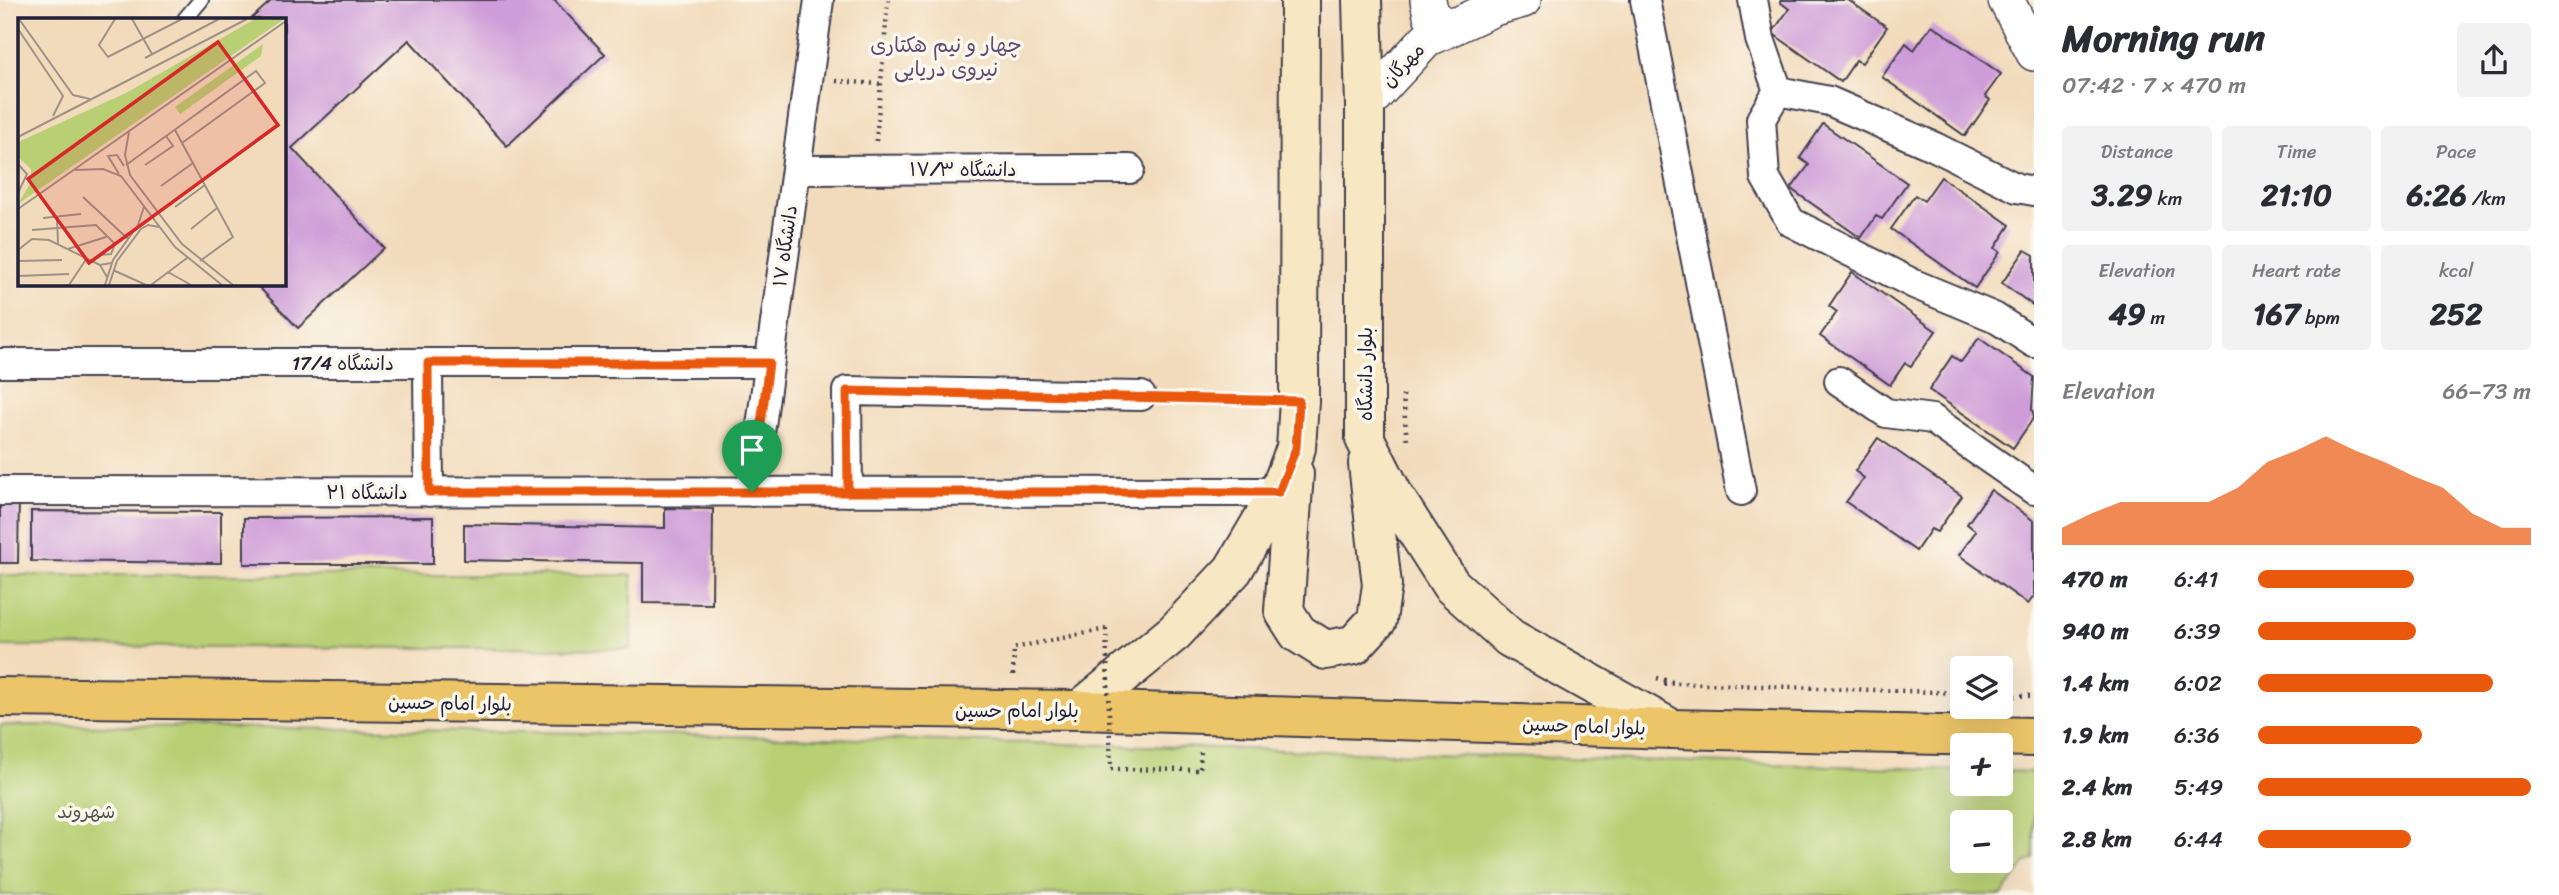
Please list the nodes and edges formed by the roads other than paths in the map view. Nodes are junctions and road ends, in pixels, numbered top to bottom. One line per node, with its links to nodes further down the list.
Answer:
1 (201, 0): 10 (lane)
2 (818, 0): 16 (street, دانشگاه ۱۷)
3 (1300, 0): 25 (main road)
4 (1363, 0): 14 (main road, بلوار دانشگاه)
5 (1428, 0): 11 (street)
6 (1523, 0): 11 (street, مهرگان)
7 (1645, 0): 28 (street)
8 (1753, 0): 13 (street)
9 (2006, 0): 12 (street)
10 (186, 18)
11 (1456, 26): 14 (street, مهرگان)
12 (2031, 41)
13 (1778, 91): 17 (street); 18 (street)
14 (1366, 106): 24 (main road, بلوار دانشگاه)
15 (1130, 169): 16 (street, دانشگاه ۱۷/۳)
16 (796, 170): 21 (street, دانشگاه ۱۷)
17 (2034, 191)
18 (2034, 343)
19 (0, 363): 20 (street, دانشگاه 17/4)
20 (428, 363): 21 (street, دانشگاه 17/4); 29 (street)
21 (769, 363): 30 (street, دانشگاه ۱۷)
22 (1839, 381): 26 (street)
23 (1141, 396): 31 (street)
24 (1365, 439): 25 (main road); 35 (main road, بلوار دانشگاه)
25 (1296, 448): 32 (main road)
26 (2030, 480)
27 (0, 491): 29 (street, دانشگاه ۲۱)
28 (1741, 491)
29 (429, 492): 30 (street, دانشگاه ۲۱)
30 (752, 492): 31 (street, دانشگاه ۲۱)
31 (848, 492): 32 (street, دانشگاه ۲۱)
32 (1279, 492): 34 (main road)
33 (0, 697): 34 (main road, بلوار امام حسین)
34 (1080, 710): 35 (main road, بلوار امام حسین)
35 (1672, 729): 36 (main road, بلوار امام حسین)
36 (2034, 737)

